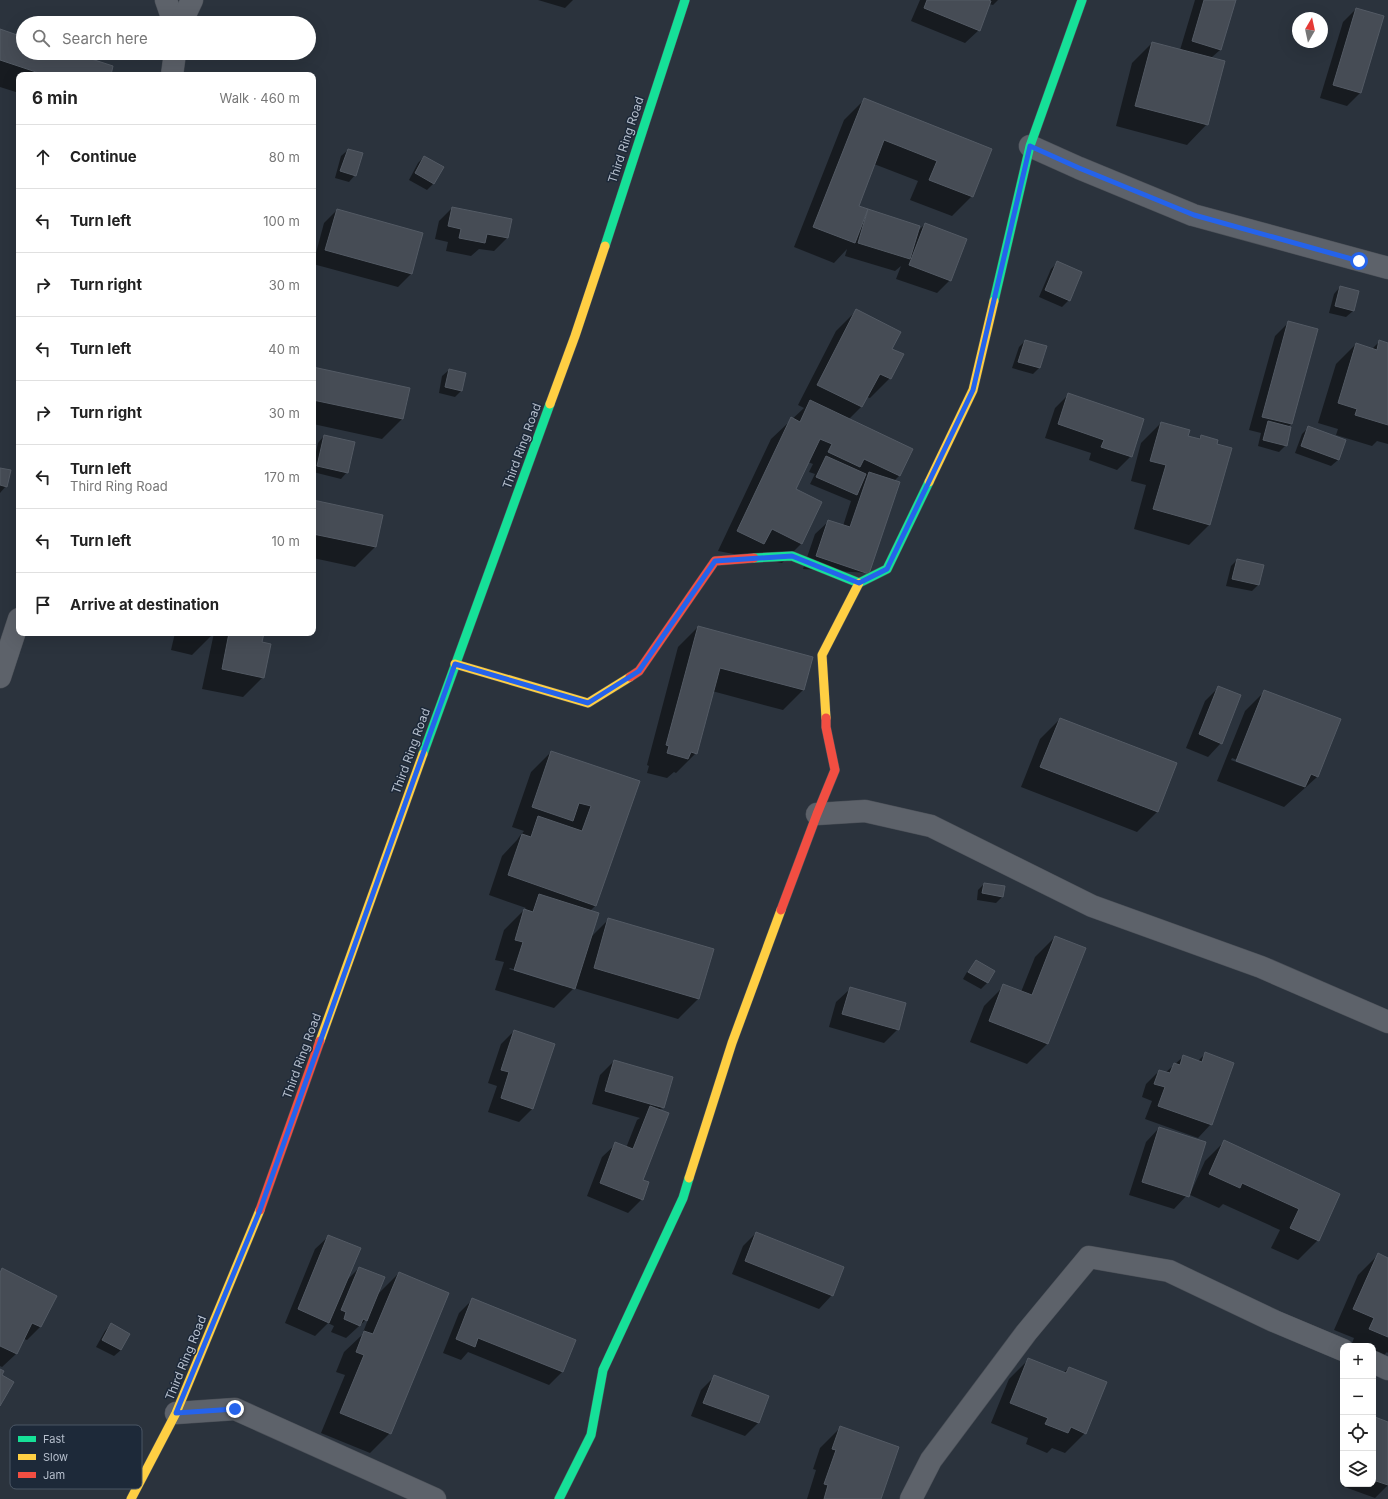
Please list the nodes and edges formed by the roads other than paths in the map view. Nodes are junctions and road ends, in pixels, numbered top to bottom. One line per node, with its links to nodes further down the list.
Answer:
1 (166, 0): 5 (street)
2 (192, 0): 6 (street)
3 (685, 0): 13 (street, Third Ring Road)
4 (1082, 0): 9 (street)
5 (172, 16)
6 (184, 16)
7 (174, 60): 8 (street)
8 (172, 72)
9 (1030, 146): 10 (street); 11 (street)
10 (1388, 268)
11 (859, 583): 13 (street); 15 (street)
12 (16, 628): 14 (street)
13 (455, 664): 20 (street, Third Ring Road)
14 (0, 677)
15 (817, 814): 16 (street); 25 (street)
16 (1388, 1022)
17 (1340, 1349): 26 (street)
18 (1376, 1363): 19 (street)
19 (1388, 1369)
20 (176, 1413): 21 (street, Third Ring Road); 24 (street)
21 (142, 1478)
22 (136, 1489): 23 (street, Third Ring Road)
23 (131, 1499)
24 (434, 1499)
25 (559, 1499)
26 (911, 1499)

